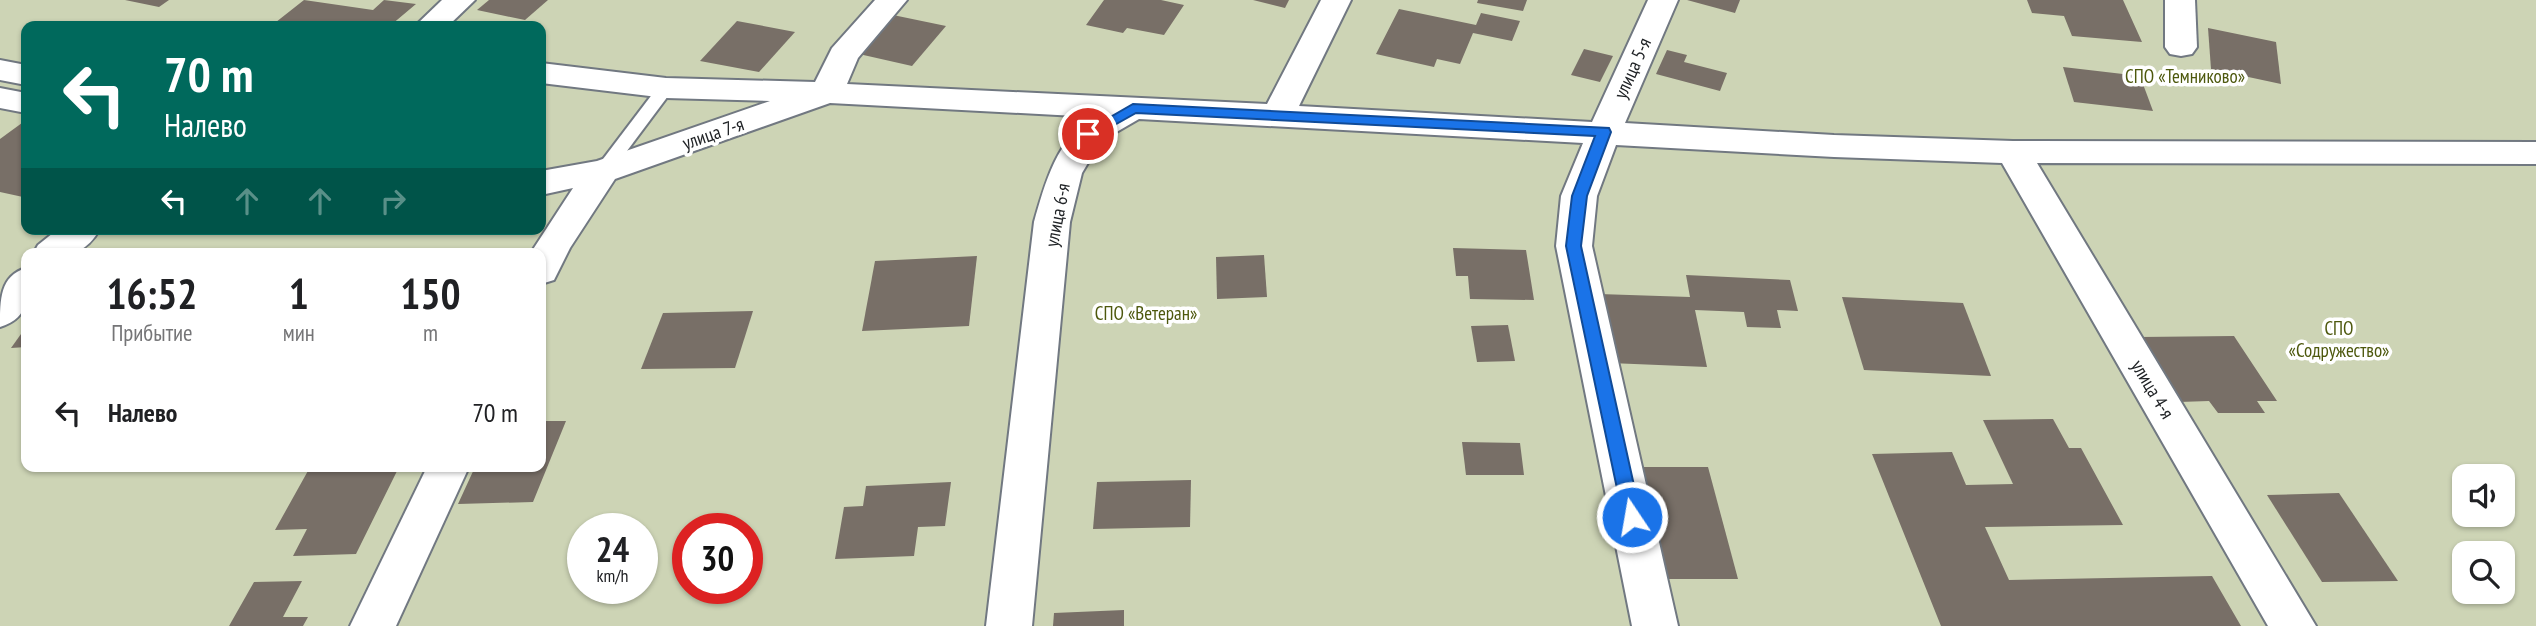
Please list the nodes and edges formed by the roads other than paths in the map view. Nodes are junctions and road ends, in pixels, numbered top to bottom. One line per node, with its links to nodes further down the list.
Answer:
1 (460, 0): 6 (street)
2 (892, 0): 12 (street)
3 (1336, 0): 16 (street)
4 (1662, 0): 17 (street, улица 5-я)
5 (2180, 0): 7 (street)
6 (436, 21)
7 (2181, 47)
8 (0, 70): 9 (street)
9 (21, 74)
10 (546, 74): 11 (street)
11 (666, 88): 12 (street); 20 (lane)
12 (827, 93): 15 (street); 20 (street, улица 7-я)
13 (0, 98): 14 (street)
14 (21, 102)
15 (1133, 108): 16 (street); 29 (street, улица 6-я)
16 (1278, 116): 17 (street)
17 (1604, 132): 18 (street); 30 (street, улица 5-я)
18 (2013, 152): 19 (street); 31 (street, улица 4-я)
19 (2536, 153)
20 (603, 171): 21 (street, улица 7-я); 24 (street)
21 (546, 182)
22 (75, 235): 23 (street)
23 (58, 248)
24 (546, 261)
25 (21, 287): 26 (street)
26 (0, 313)
27 (446, 472): 28 (street)
28 (373, 626)
29 (1009, 626)
30 (1655, 626)
31 (2293, 626)

